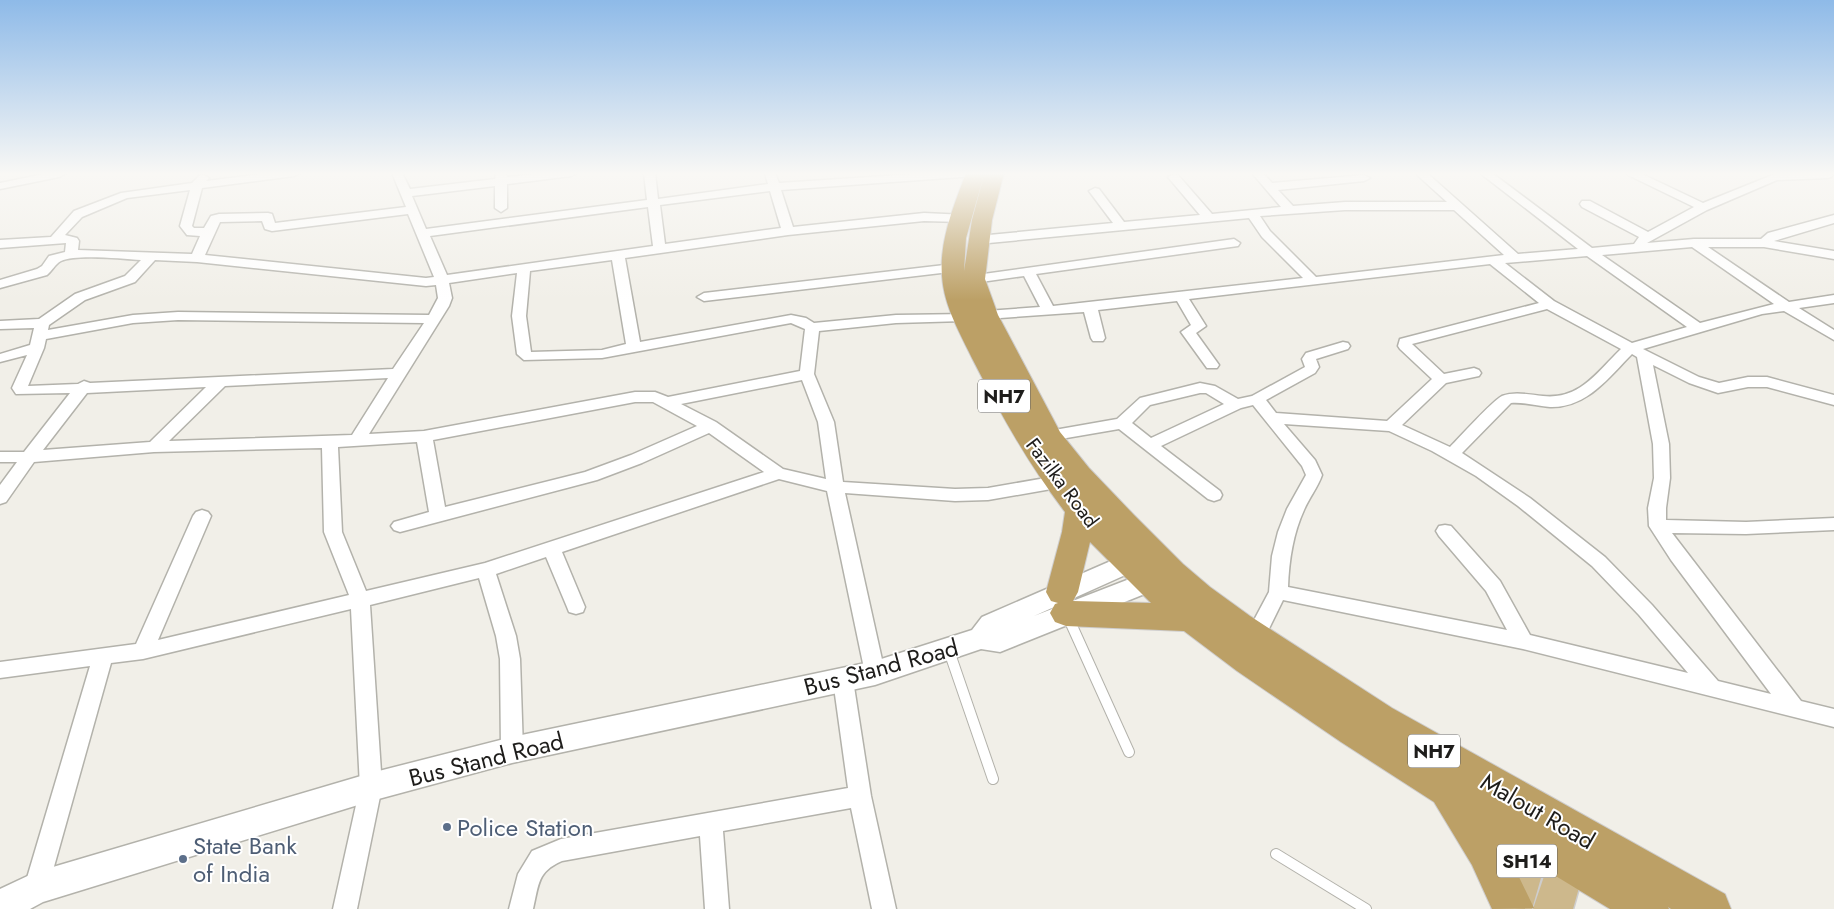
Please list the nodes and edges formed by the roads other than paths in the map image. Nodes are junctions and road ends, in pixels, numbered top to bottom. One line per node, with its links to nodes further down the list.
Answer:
1 (77, 215): 24 (street)
2 (189, 215): 20 (street)
3 (367, 215): 20 (street)
4 (414, 215): 22 (street)
5 (561, 215): 22 (street)
6 (654, 215): 31 (street)
7 (783, 215): 21 (street)
8 (984, 215): 25 (highway, Fazilka Road / NH7)
9 (1113, 215): 19 (street)
10 (1225, 215): 16 (street)
11 (1254, 215): 44 (street)
12 (1467, 215): 38 (street)
13 (1541, 215): 32 (street)
14 (1607, 215): 23 (street)
15 (1688, 215): 23 (street)
16 (1208, 217): 19 (street)
17 (962, 218): 21 (street); 42 (highway, Fazilka Road / NH7)
18 (1834, 219): 27 (street)
19 (1121, 226): 25 (street)
20 (208, 232): 37 (street)
21 (788, 232): 31 (street)
22 (421, 233): 43 (street)
23 (1648, 237): 30 (street)
24 (56, 238): 28 (street); 33 (street)
25 (978, 240): 42 (highway, Fazilka Road / NH7)
26 (1234, 243): 41 (street)
27 (1764, 243): 29 (street); 34 (street)
28 (0, 244)
29 (1694, 244): 30 (street); 50 (street)
30 (1638, 248): 32 (street)
31 (660, 250): 35 (street)
32 (1590, 252): 38 (street); 57 (street)
33 (71, 254): 36 (street); 45 (street)
34 (1834, 255)
35 (618, 256): 40 (street); 62 (street)
36 (151, 257): 37 (street); 58 (street)
37 (198, 258): 43 (street)
38 (1516, 259): 39 (street)
39 (1493, 260): 44 (street); 49 (street)
40 (524, 268): 43 (street); 62 (street)
41 (1028, 271): 42 (street); 52 (street)
42 (963, 273): 47 (street); 53 (highway, Fazilka Road / NH7)
43 (442, 280): 54 (street)
44 (1313, 280): 46 (street)
45 (0, 284)
46 (1180, 295): 51 (street); 65 (street)
47 (704, 297)
48 (1834, 299): 50 (street)
49 (1549, 304): 63 (street); 69 (street)
50 (1784, 306): 57 (street); 59 (street)
51 (1090, 307): 52 (street); 60 (street)
52 (1049, 310): 53 (street)
53 (975, 316): 56 (street); 81 (highway, Fazilka Road / NH7); 90 (highway, Fazilka Road / NH7)
54 (432, 319): 58 (street); 66 (street)
55 (0, 326): 58 (street)
56 (812, 327): 62 (street); 68 (street)
57 (1698, 328): 63 (street)
58 (39, 336): 64 (street); 71 (street)
59 (1834, 336)
60 (1098, 338)
61 (1343, 346): 72 (street)
62 (634, 347)
63 (1637, 352): 73 (street); 86 (street); 99 (street)
64 (0, 358)
65 (1212, 365)
66 (398, 373): 70 (street); 82 (street)
67 (1474, 373): 69 (street)
68 (806, 374): 74 (street); 91 (street)
69 (1441, 379): 79 (street)
70 (222, 380): 71 (street); 85 (street)
71 (84, 386): 88 (street)
72 (1257, 399): 75 (street); 76 (street)
73 (1834, 400)
74 (666, 402): 78 (street); 80 (street)
75 (1236, 405): 77 (street); 84 (street)
76 (1272, 418): 79 (street); 104 (street)
77 (1122, 423): 81 (street); 84 (street)
78 (710, 426): 89 (street); 95 (street)
79 (1391, 426): 86 (street)
80 (424, 436): 82 (street); 95 (street)
81 (1049, 436): 102 (highway, Fazilka Road / NH7)
82 (358, 440): 83 (street)
83 (330, 442): 85 (street); 105 (street)
84 (1149, 444): 92 (street)
85 (154, 447): 88 (street)
86 (1452, 454): 117 (street)
87 (0, 457): 88 (street)
88 (29, 457): 93 (street)
89 (778, 474): 91 (street); 101 (street)
90 (1057, 482): 91 (street); 94 (highway, Fazilka Road / NH7)
91 (835, 486): 115 (street)
92 (1214, 494)
93 (0, 498)
94 (1080, 510): 102 (highway, Fazilka Road / NH7); 106 (highway)
95 (438, 514): 98 (street)
96 (202, 516): 112 (street)
97 (1834, 524): 99 (street)
98 (400, 526)
99 (1658, 526): 118 (street)
100 (1445, 531): 110 (street)
101 (552, 549): 103 (street); 107 (street)
102 (1150, 567): 106 (main road, Bus Stand Road); 108 (highway, Malout Road / NH7); 109 (highway, Malout Road / NH7)
103 (486, 570): 105 (street); 120 (street)
104 (1278, 592): 109 (street); 110 (street)
105 (360, 599): 112 (street); 123 (street)
106 (1064, 603): 108 (highway); 111 (main road, Bus Stand Road); 121 (lane)
107 (576, 607)
108 (1193, 619): 124 (highway, Malout Road / NH7)
109 (1255, 637): 127 (highway, Malout Road / NH7)
110 (1523, 641): 117 (street)
111 (948, 650): 115 (main road, Bus Stand Road); 122 (lane)
112 (143, 651): 113 (street)
113 (103, 656): 114 (street); 130 (street)
114 (0, 670)
115 (875, 674): 116 (main road, Bus Stand Road)
116 (843, 680): 120 (main road, Bus Stand Road); 125 (street)
117 (1712, 688): 118 (street)
118 (1795, 709): 119 (street)
119 (1834, 718)
120 (512, 750): 123 (main road, Bus Stand Road)
121 (1129, 752)
122 (993, 779)
123 (371, 787): 130 (main road, Bus Stand Road); 133 (street)
124 (1446, 788): 127 (highway, Malout Road / NH7); 132 (highway)
125 (860, 796): 126 (street); 136 (street)
126 (711, 825): 134 (street); 135 (street)
127 (1537, 827): 128 (highway, Malout Road / NH7); 132 (main road, SH14)
128 (1571, 847): 138 (main road, SH14); 139 (highway, Malout Road / NH7); 140 (highway, Malout Road / NH7)
129 (1276, 854): 137 (lane)
130 (36, 888): 131 (main road, Bus Stand Road)
131 (0, 907)
132 (1512, 908)
133 (344, 909)
134 (521, 909)
135 (717, 909)
136 (884, 909)
137 (1366, 909)
138 (1553, 909)
139 (1648, 909)
140 (1710, 909)

